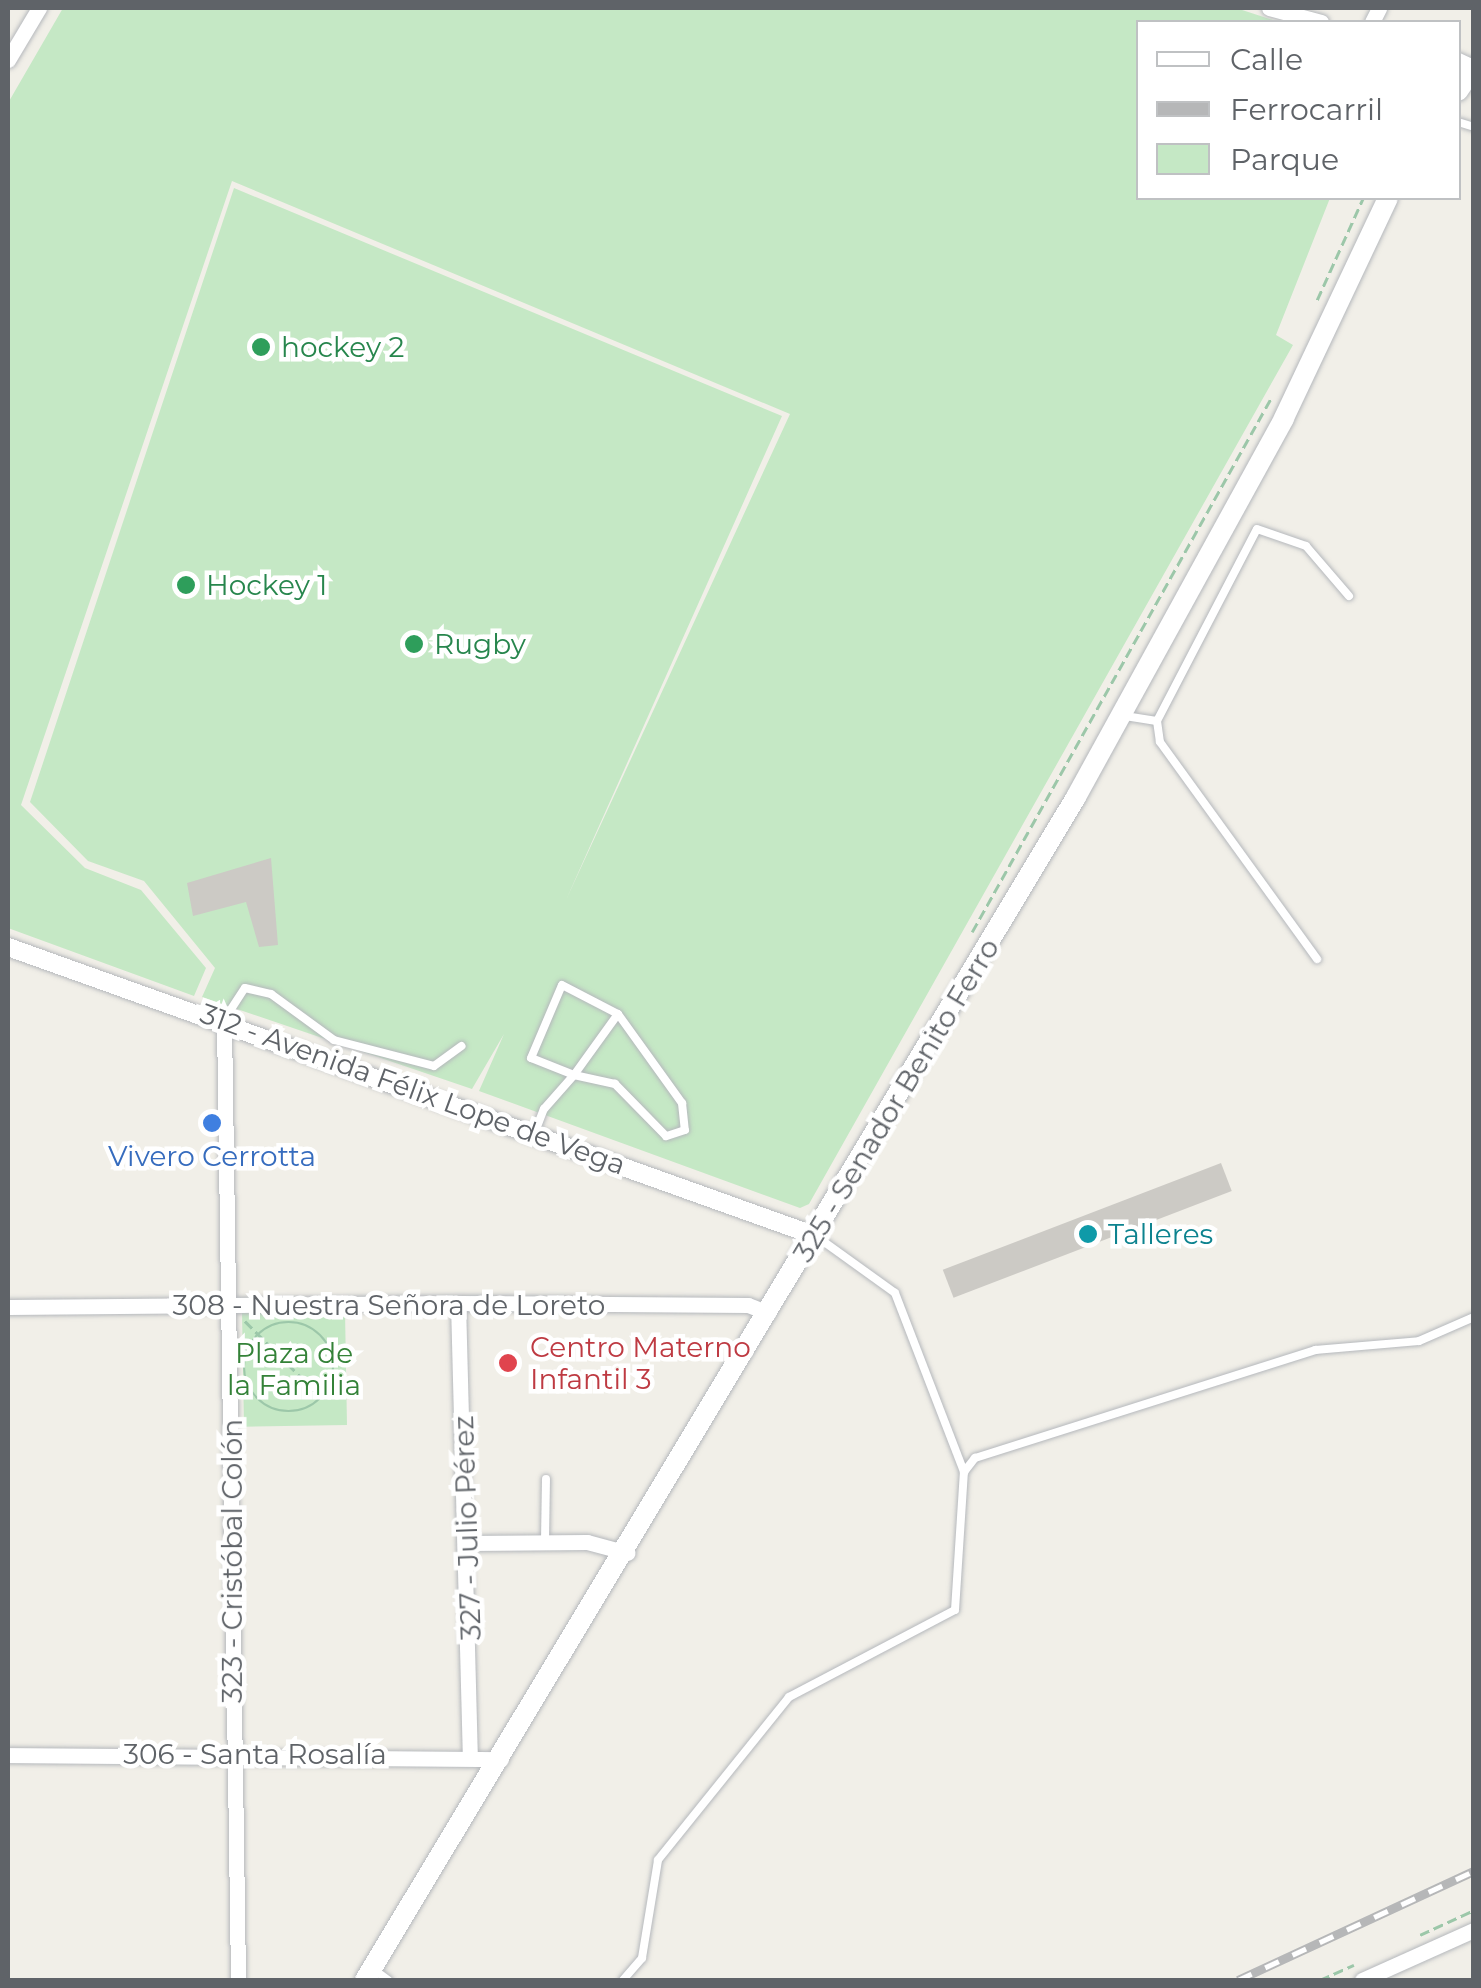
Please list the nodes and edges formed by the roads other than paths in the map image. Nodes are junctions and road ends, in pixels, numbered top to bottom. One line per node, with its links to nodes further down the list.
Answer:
1 (39, 8): 5 (street)
2 (1269, 8): 3 (street)
3 (1288, 10): 4 (street)
4 (1316, 20)
5 (8, 60)
6 (1474, 67): 7 (main road)
7 (1464, 91)
8 (1387, 200): 10 (main road, 325 - Senador Benito Ferro)
9 (1349, 596): 11 (lane)
10 (1121, 714): 11 (lane); 19 (main road, 325 - Senador Benito Ferro)
11 (1157, 722): 13 (lane)
12 (8, 947): 15 (street, 312 - Avenida Félix Lope de Vega)
13 (1317, 959)
14 (618, 1014): 17 (lane); 17 (lane); 17 (lane)
15 (224, 1022): 16 (lane); 18 (street, 312 - Avenida Félix Lope de Vega); 21 (street, 323 - Cristóbal Colón)
16 (462, 1046)
17 (574, 1075): 18 (lane)
18 (534, 1132): 19 (street, 312 - Avenida Félix Lope de Vega)
19 (816, 1236): 23 (main road, 325 - Senador Benito Ferro); 25 (lane)
20 (458, 1302): 21 (street, 308 - Nuestra Señora de Loreto); 23 (street, 308 - Nuestra Señora de Loreto); 28 (street, 327 - Julio Pérez)
21 (228, 1306): 22 (street, 308 - Nuestra Señora de Loreto); 30 (street, 323 - Cristóbal Colón)
22 (8, 1308)
23 (769, 1313): 29 (main road, 325 - Senador Benito Ferro)
24 (1474, 1317): 25 (lane)
25 (964, 1472): 37 (lane)
26 (546, 1480): 27 (lane)
27 (545, 1541): 28 (street); 29 (street)
28 (470, 1543): 31 (street, 327 - Julio Pérez)
29 (628, 1553): 33 (main road, 325 - Senador Benito Ferro)
30 (230, 1753): 31 (street, 306 - Santa Rosalía); 32 (street, 306 - Santa Rosalía); 36 (street, 323 - Cristóbal Colón)
31 (470, 1754): 33 (street, 306 - Santa Rosalía)
32 (8, 1755)
33 (501, 1759): 35 (main road, 325 - Senador Benito Ferro)
34 (1474, 1930): 38 (street)
35 (375, 1976)
36 (238, 1980)
37 (623, 1980)
38 (1362, 1980)

